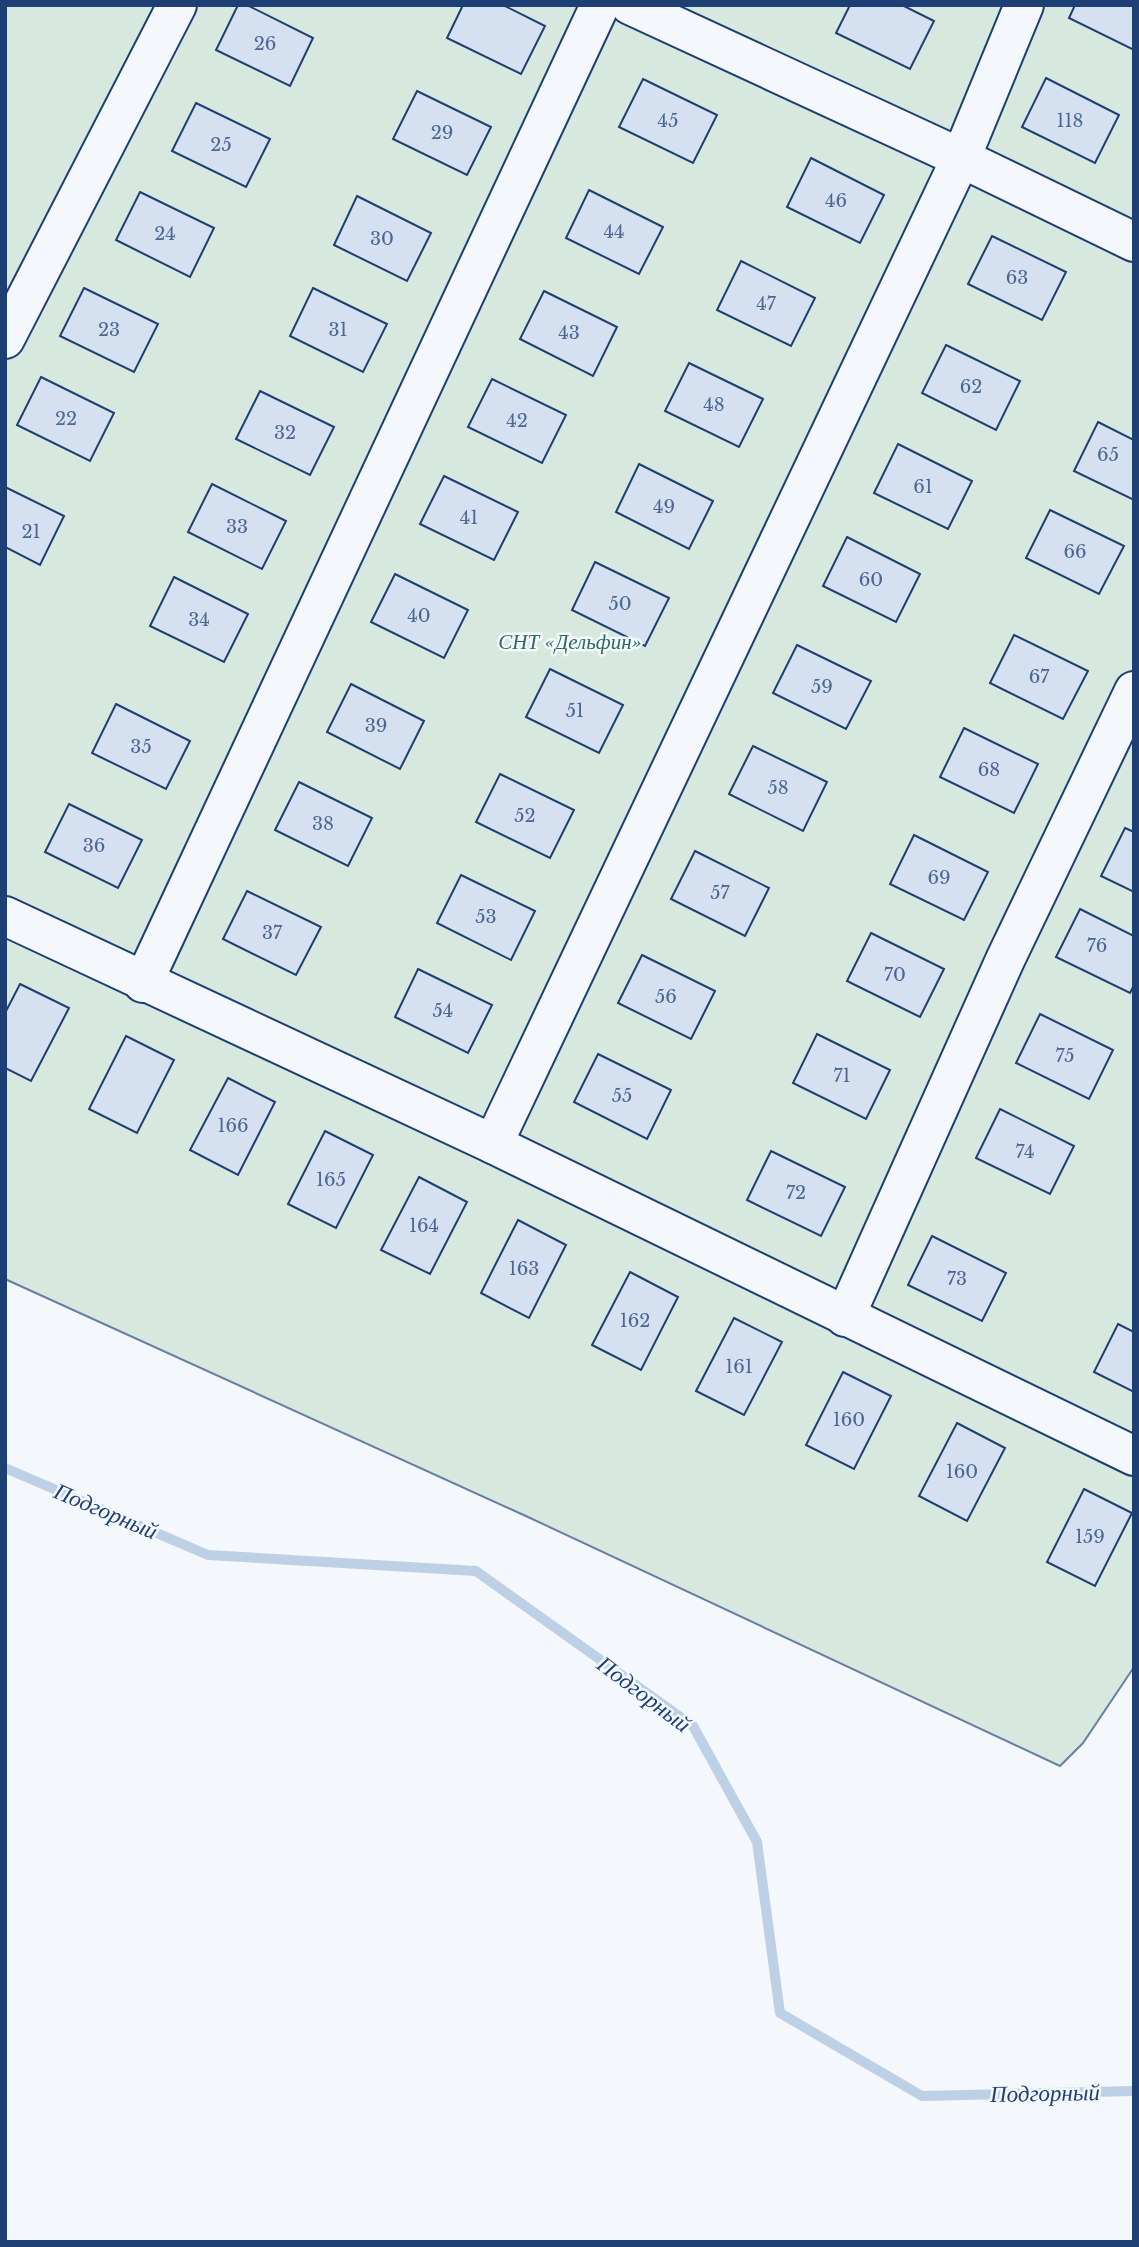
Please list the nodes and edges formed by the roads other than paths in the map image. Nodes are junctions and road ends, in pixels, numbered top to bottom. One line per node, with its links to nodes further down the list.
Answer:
1 (177, 5): 7 (street)
2 (600, 5): 10 (street)
3 (630, 5): 5 (street)
4 (1024, 5): 5 (street)
5 (961, 158): 6 (street); 11 (street)
6 (1134, 242)
7 (5, 339)
8 (1134, 691): 12 (street)
9 (5, 916): 10 (street)
10 (143, 983): 11 (street)
11 (493, 1144): 12 (street)
12 (845, 1317): 13 (street)
13 (1134, 1456)

